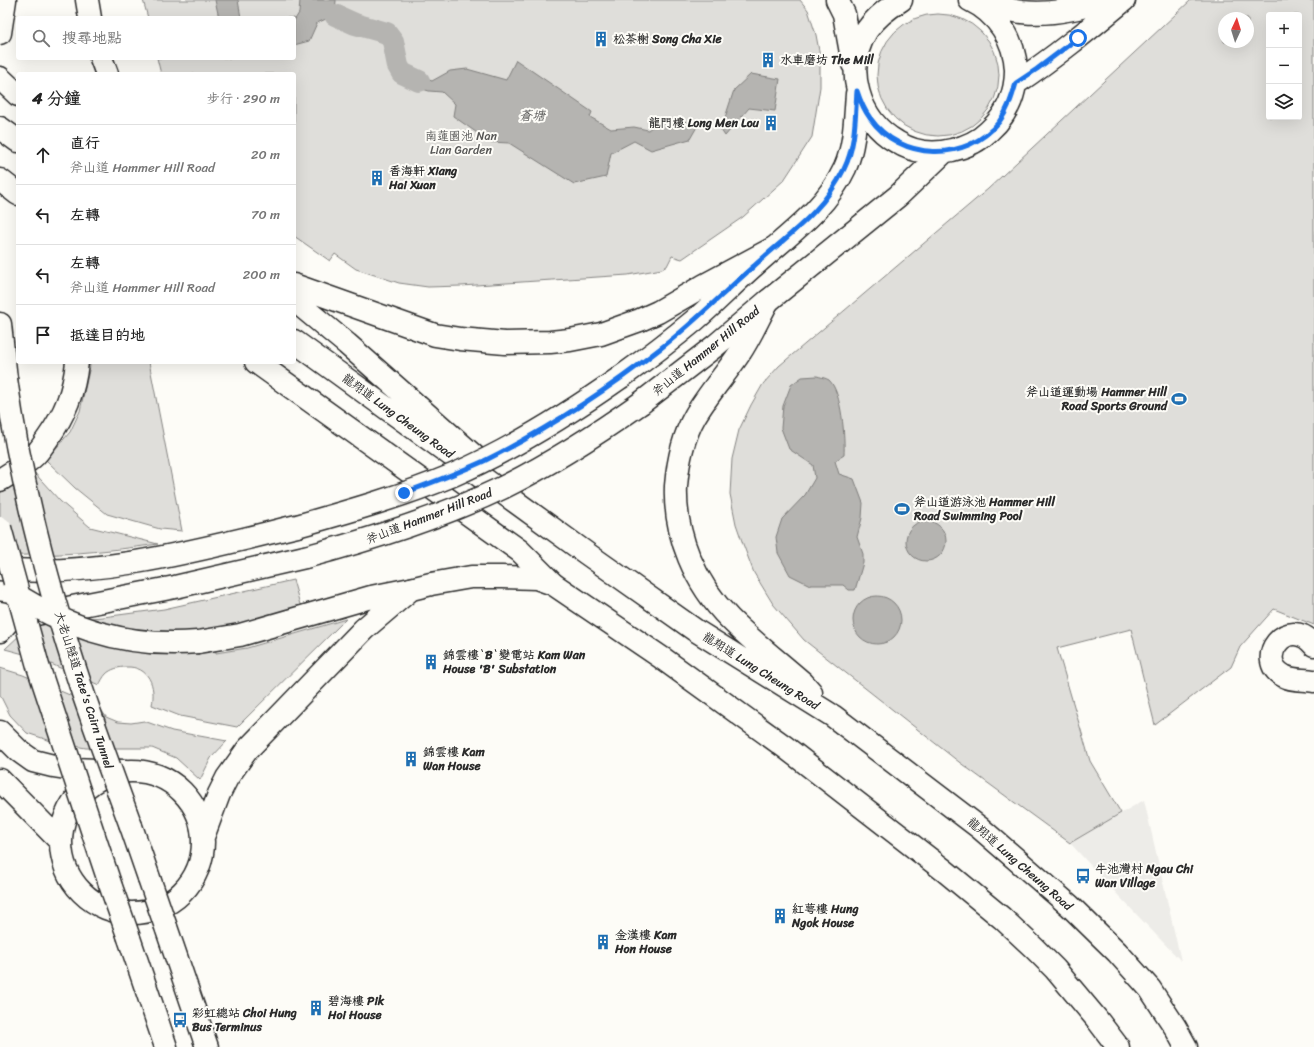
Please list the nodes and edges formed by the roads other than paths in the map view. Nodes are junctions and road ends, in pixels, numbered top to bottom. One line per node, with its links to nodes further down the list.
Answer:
1 (5, 0): 9 (main road)
2 (87, 0): 8 (main road)
3 (837, 0): 13 (main road)
4 (901, 0): 13 (main road)
5 (971, 0): 6 (main road); 14 (main road)
6 (1105, 0)
7 (1124, 0): 14 (main road)
8 (90, 16)
9 (0, 33)
10 (102, 60): 11 (main road)
11 (106, 72)
12 (0, 78): 15 (main road)
13 (856, 82): 18 (main road); 21 (main road)
14 (1016, 83): 18 (main road)
15 (16, 92)
16 (0, 128): 17 (main road)
17 (16, 140)
18 (944, 152): 23 (main road, 斧山道 Hammer Hill Road)
19 (0, 180): 20 (main road)
20 (16, 192)
21 (772, 249): 22 (main road); 32 (main road, bridge)
22 (296, 286)
23 (768, 301): 37 (main road, 斧山道 Hammer Hill Road, bridge); 41 (main road)
24 (296, 302): 30 (main road)
25 (0, 324): 48 (main road, 大老山隧道 Tate's Cairn Tunnel, bridge)
26 (296, 342): 30 (main road, 龍翔道 Lung Cheung Road)
27 (77, 364): 29 (main road)
28 (259, 364): 34 (main road)
29 (0, 480)
30 (549, 526): 41 (main road, 龍翔道 Lung Cheung Road)
31 (0, 528): 47 (main road, bridge)
32 (0, 570)
33 (0, 583): 35 (main road, bridge)
34 (553, 584): 35 (main road); 49 (main road)
35 (411, 589): 45 (main road)
36 (0, 613): 37 (main road, 斧山道 Hammer Hill Road)
37 (21, 617): 38 (main road)
38 (0, 631)
39 (1314, 645): 40 (main road)
40 (1314, 681)
41 (833, 716): 50 (main road, 龍翔道 Lung Cheung Road)
42 (0, 732): 43 (main road)
43 (124, 771): 45 (main road); 46 (main road)
44 (0, 780): 46 (main road)
45 (203, 837): 46 (main road)
46 (61, 842)
47 (166, 1047)
48 (207, 1047)
49 (1118, 1047)
50 (1186, 1047)

